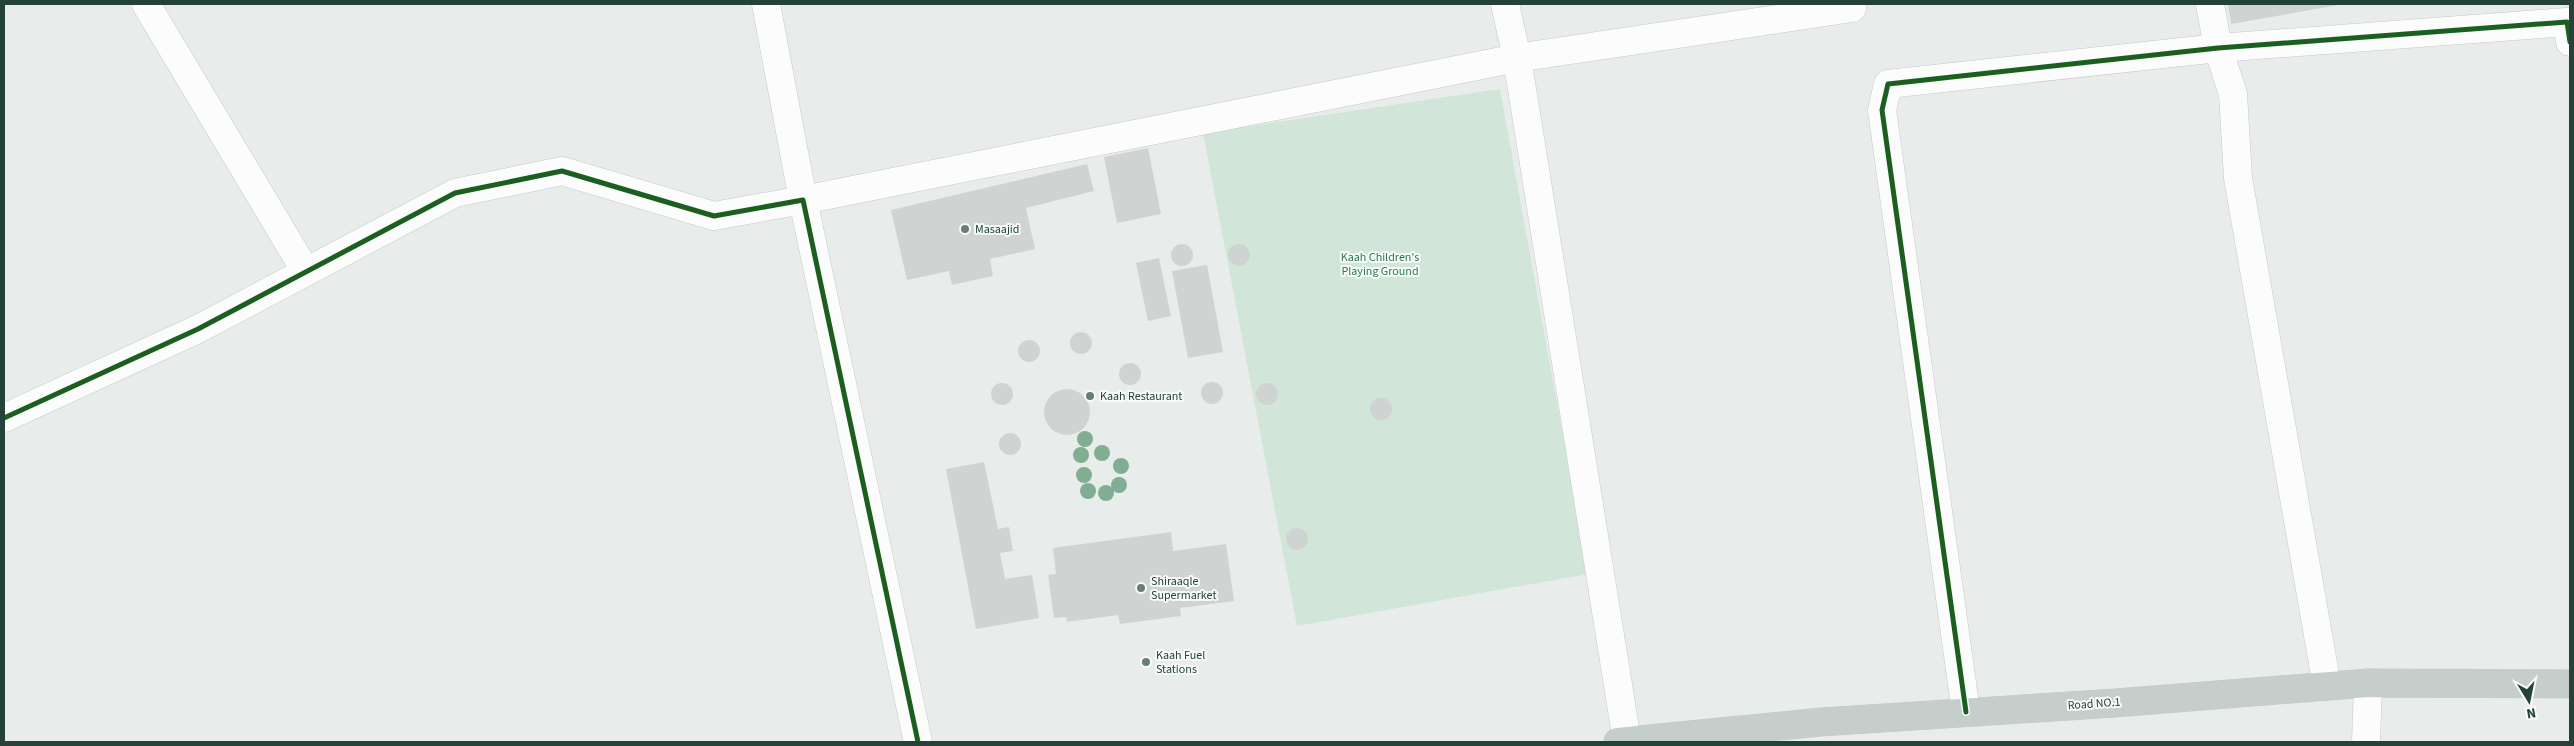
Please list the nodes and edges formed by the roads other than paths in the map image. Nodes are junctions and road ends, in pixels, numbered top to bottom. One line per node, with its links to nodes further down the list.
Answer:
1 (146, 4): 10 (street)
2 (766, 4): 9 (street)
3 (1505, 4): 8 (street)
4 (1852, 4): 8 (street)
5 (2210, 4): 7 (street)
6 (2569, 29): 7 (street)
7 (2218, 48): 14 (street); 15 (street)
8 (1517, 58): 9 (street); 17 (street)
9 (803, 200): 10 (street); 16 (street)
10 (306, 272): 11 (street)
11 (4, 418)
12 (2368, 683): 13 (highway, Road NO.1); 14 (highway, Road NO.1); 18 (street)
13 (2570, 684)
14 (2327, 686): 15 (highway, Road NO.1)
15 (1966, 712): 17 (highway, Road NO.1)
16 (918, 742)
17 (1623, 742)
18 (2366, 742)

